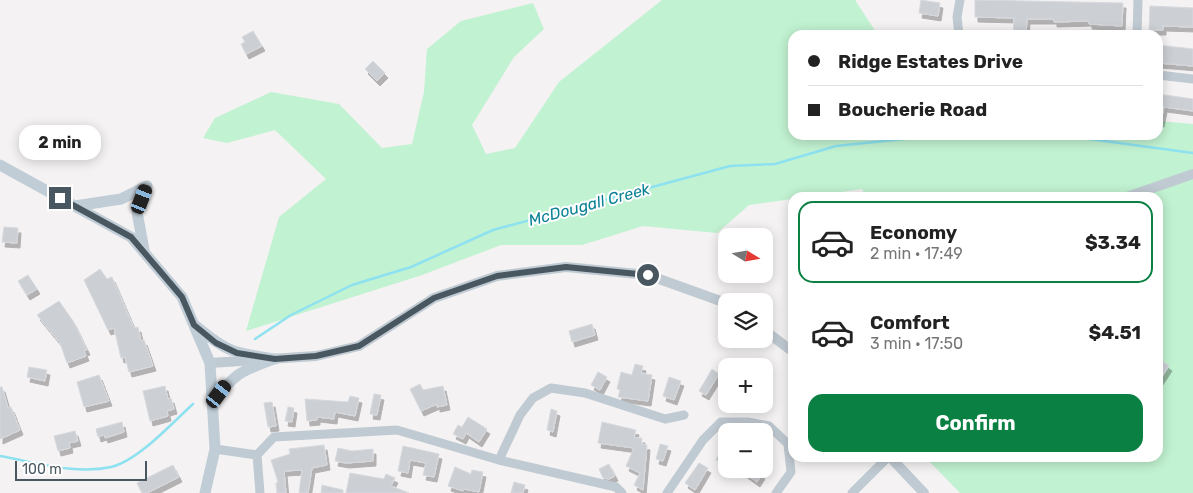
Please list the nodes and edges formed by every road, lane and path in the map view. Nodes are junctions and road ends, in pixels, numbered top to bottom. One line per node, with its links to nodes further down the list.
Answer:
1 (960, 0): 3 (street)
2 (1138, 0): 4 (street)
3 (958, 30)
4 (1137, 30)
5 (1163, 76): 6 (street)
6 (1193, 79)
7 (0, 165): 10 (main road)
8 (1193, 174): 9 (street)
9 (1141, 192)
10 (75, 206): 11 (main road); 11 (main road)
11 (144, 252): 13 (main road)
12 (718, 300): 16 (street)
13 (194, 325): 16 (main road); 17 (main road)
14 (773, 337): 15 (street)
15 (788, 348)
16 (275, 359): 17 (street); 18 (main road)
17 (210, 363): 18 (main road)
18 (213, 404): 21 (main road)
19 (684, 415): 23 (street)
20 (788, 444): 30 (street)
21 (215, 449): 22 (street); 27 (main road)
22 (257, 455): 23 (street); 28 (street)
23 (499, 460): 29 (street)
24 (789, 462): 31 (street)
25 (885, 462): 32 (street)
26 (893, 462): 33 (street)
27 (205, 493)
28 (260, 493)
29 (622, 493)
30 (666, 493)
31 (776, 493)
32 (852, 493)
33 (924, 493)

